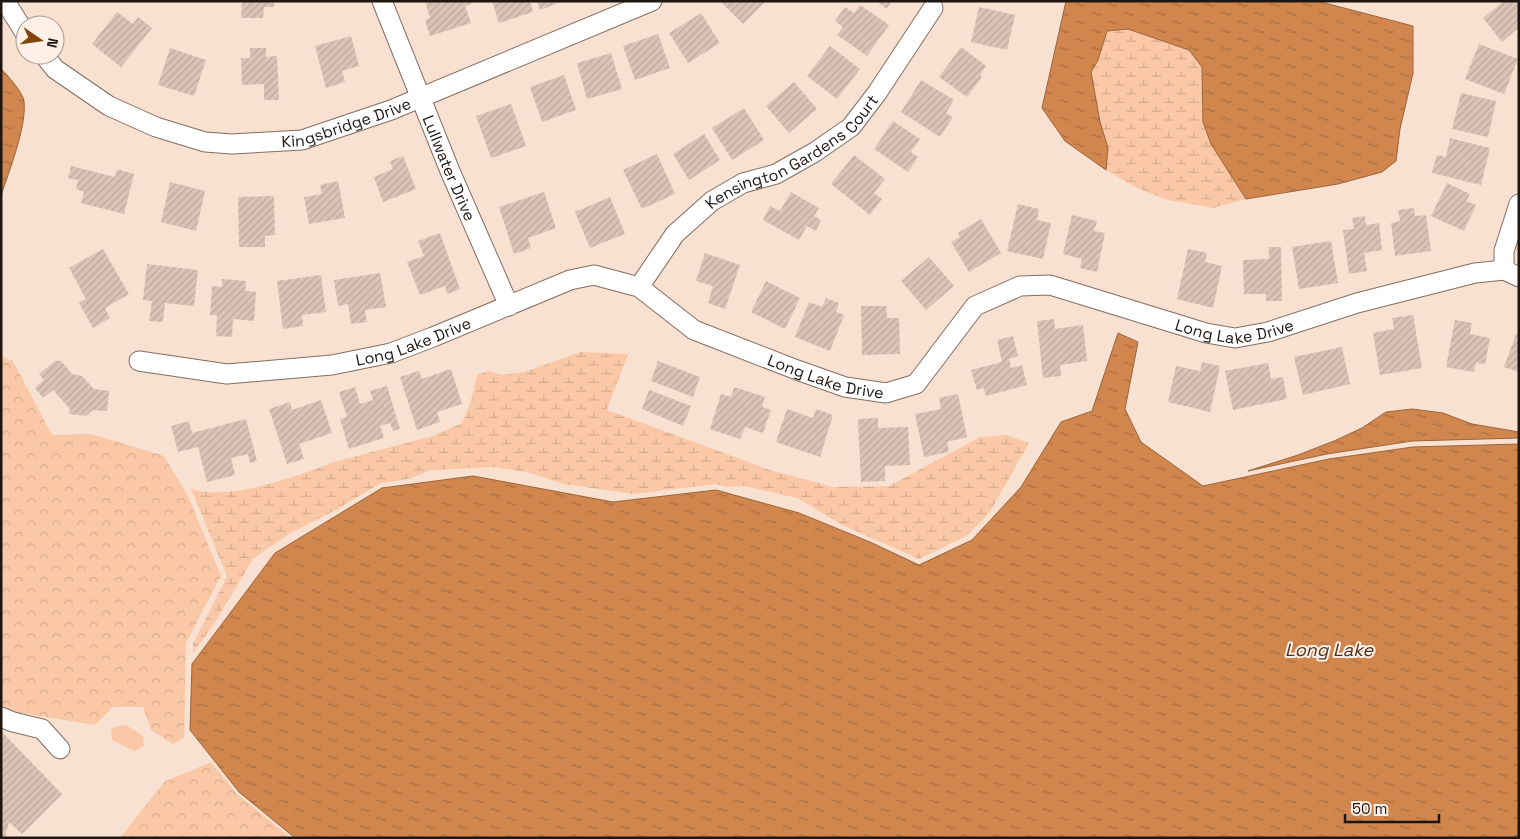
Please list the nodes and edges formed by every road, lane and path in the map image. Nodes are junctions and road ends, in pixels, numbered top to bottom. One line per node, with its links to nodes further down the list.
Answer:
1 (5, 1): 5 (street)
2 (382, 1): 7 (street, Lullwater Drive)
3 (652, 1): 7 (street, Kingsbridge Drive)
4 (933, 8): 10 (street, Kensington Gardens Court)
5 (15, 17)
6 (52, 65): 7 (street, Kingsbridge Drive)
7 (421, 97): 11 (street, Lullwater Drive)
8 (1519, 204): 9 (street)
9 (1511, 274): 10 (street, Long Lake Drive)
10 (639, 287): 11 (street, Long Lake Drive)
11 (509, 306): 12 (street, Long Lake Drive)
12 (139, 361)
13 (1, 717): 14 (street)
14 (60, 749)

